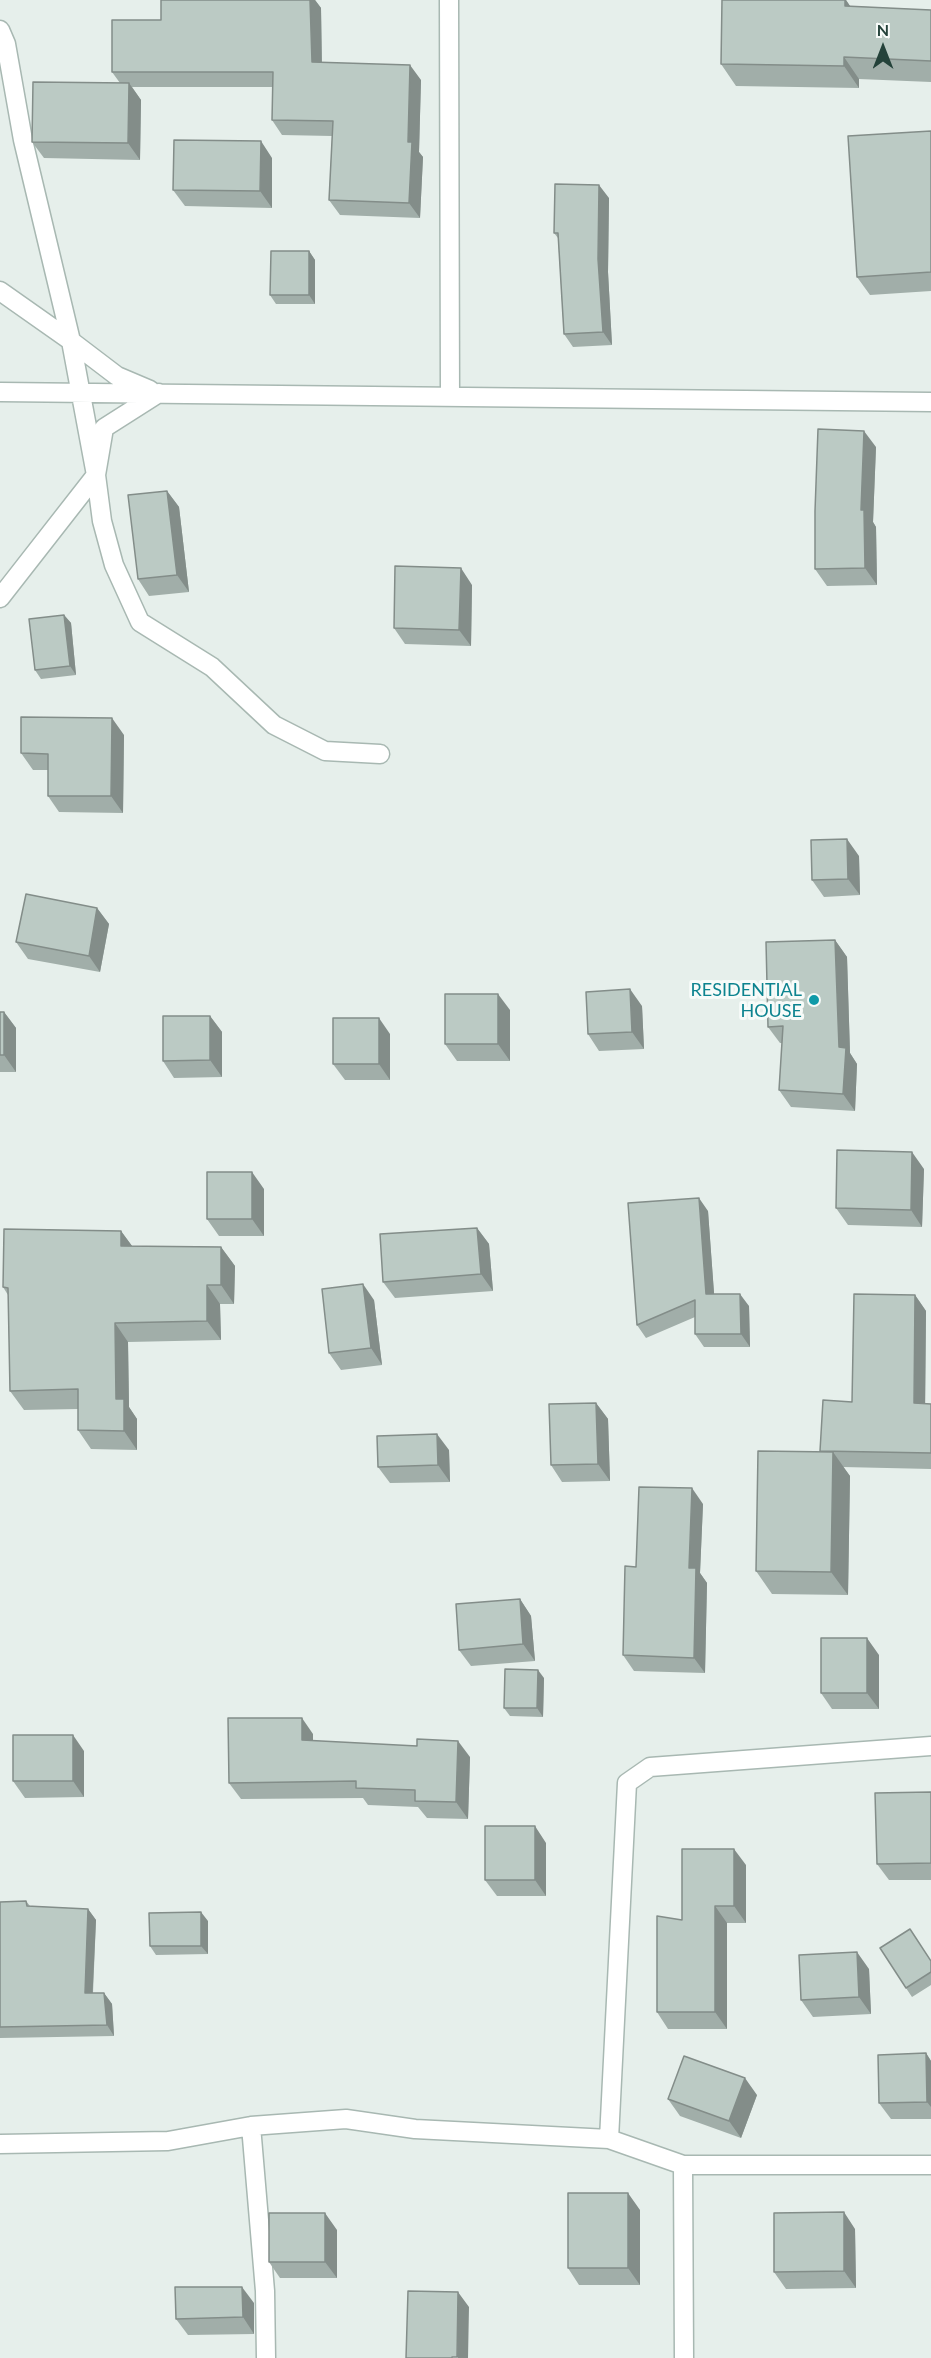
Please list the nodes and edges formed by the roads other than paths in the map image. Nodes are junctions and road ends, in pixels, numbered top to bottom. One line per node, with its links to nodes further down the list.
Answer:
1 (449, 0): 8 (street)
2 (0, 30): 4 (street)
3 (0, 291): 4 (street)
4 (70, 341): 6 (street); 7 (street)
5 (0, 392): 6 (street)
6 (82, 393): 7 (street); 10 (street)
7 (159, 393): 8 (street); 10 (street)
8 (450, 396): 9 (street)
9 (931, 402)
10 (96, 475): 11 (street); 12 (street)
11 (0, 598)
12 (380, 754)
13 (931, 1746): 15 (street)
14 (251, 2126): 15 (street); 16 (street); 19 (street)
15 (609, 2139): 17 (street)
16 (0, 2144)
17 (683, 2165): 18 (street); 20 (street)
18 (931, 2165)
19 (266, 2358)
20 (684, 2358)

